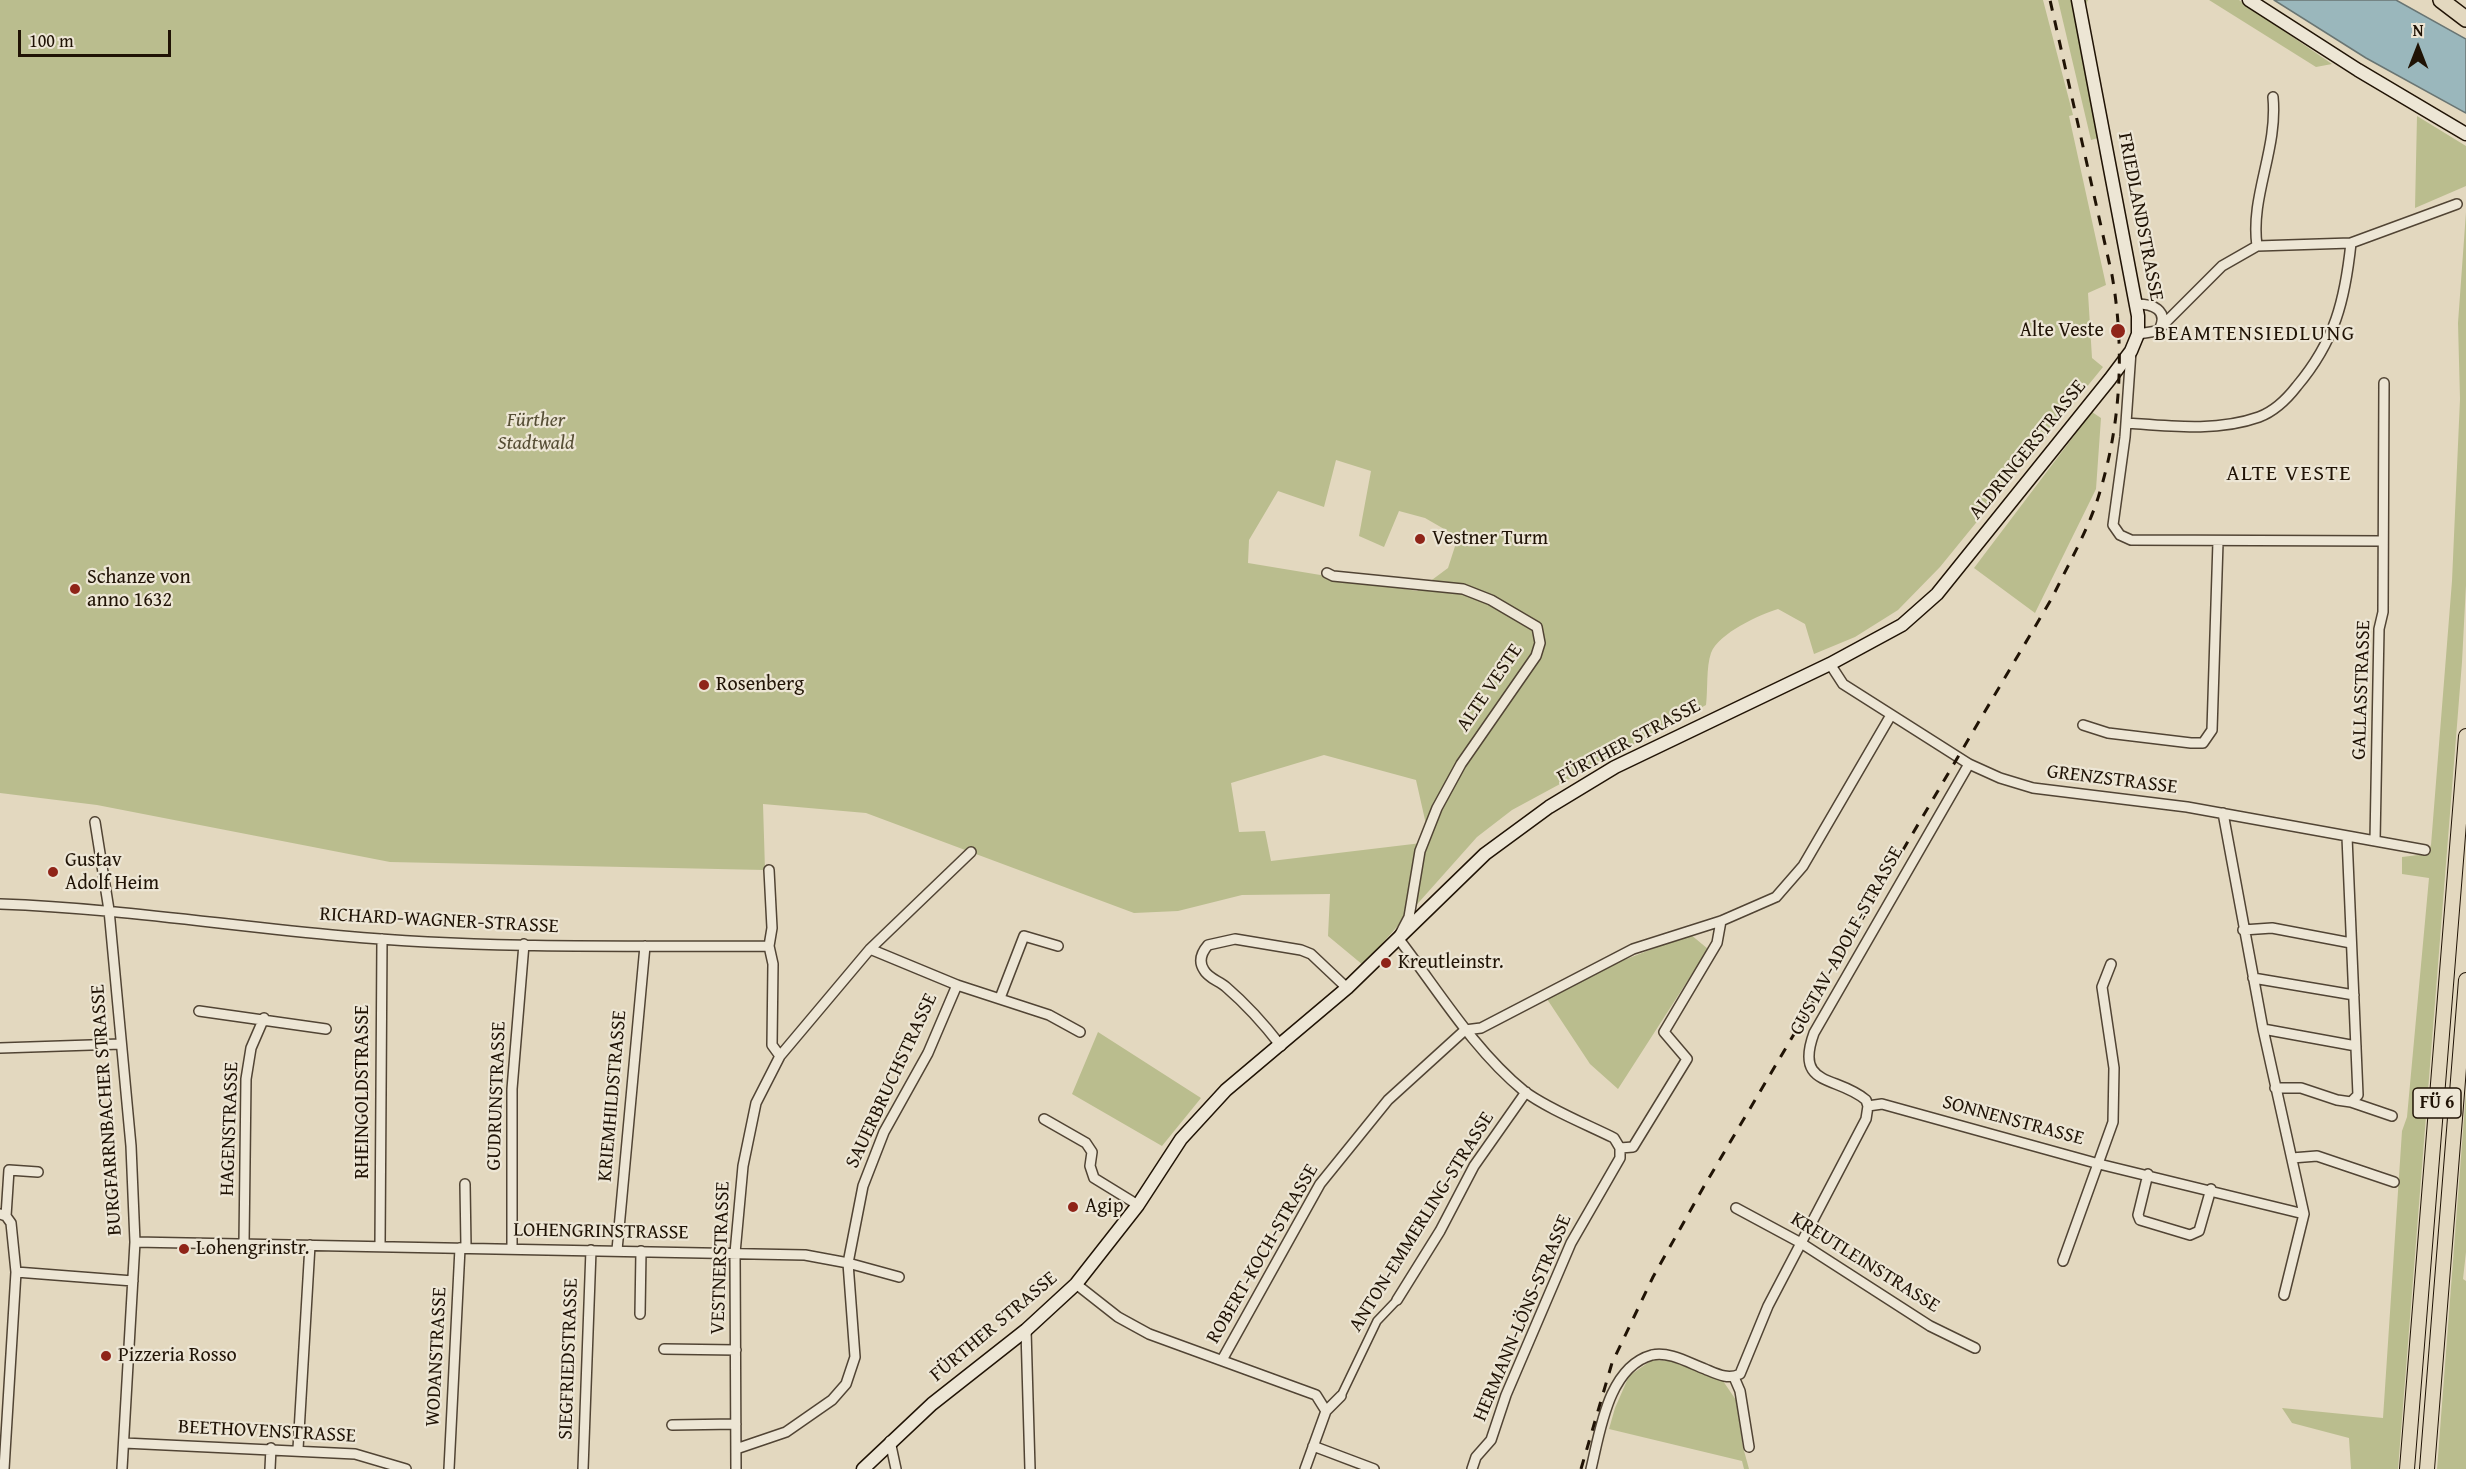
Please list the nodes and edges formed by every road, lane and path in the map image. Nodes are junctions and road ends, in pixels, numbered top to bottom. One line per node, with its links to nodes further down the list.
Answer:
1 (2078, 0): 11 (main road, FRIEDLANDSTRASSE)
2 (2249, 0): 6 (main road)
3 (2441, 0): 4 (highway)
4 (2466, 19)
5 (2274, 97): 9 (street)
6 (2466, 134)
7 (2457, 204): 8 (street)
8 (2351, 243): 9 (street); 17 (street)
9 (2257, 246): 10 (street)
10 (2184, 303): 12 (street); 13 (street)
11 (2137, 304): 12 (street); 14 (main road, FRIEDLANDSTRASSE)
12 (2157, 309): 13 (street)
13 (2160, 328): 14 (street)
14 (2138, 334): 15 (main road, FRIEDLANDSTRASSE)
15 (2131, 351): 17 (street, FRIEDLANDSTRASSE); 20 (main road, ALDRINGERSTRASSE)
16 (2384, 383): 18 (street, GALLASSTRASSE)
17 (2127, 423): 19 (street, FRIEDLANDSTRASSE)
18 (2382, 541): 19 (street); 30 (street, GALLASSTRASSE)
19 (2218, 542): 24 (street)
20 (1955, 572): 22 (main road, FÜRTHER STRASSE)
21 (1327, 573): 38 (street, ALTE VESTE)
22 (1830, 664): 23 (street, GRENZSTRASSE); 38 (main road, FÜRTHER STRASSE)
23 (1891, 715): 26 (street, GRENZSTRASSE); 36 (street, ROBERT-KOCH-STRASSE)
24 (2083, 725)
25 (2466, 736): 136 (main road, FÜ 6)
26 (1969, 764): 27 (street, GRENZSTRASSE); 67 (street, GUSTAV-ADOLF-STRASSE)
27 (2223, 813): 29 (street, GRENZSTRASSE); 37 (street)
28 (95, 822): 35 (street, BURGFARRNBACHER STRASSE)
29 (2347, 837): 30 (street, GRENZSTRASSE); 40 (street)
30 (2375, 841): 31 (street, GRENZSTRASSE)
31 (2425, 850)
32 (971, 852): 45 (street, VESTNERSTRASSE)
33 (769, 870): 43 (street)
34 (0, 904): 35 (street, RICHARD-WAGNER-STRASSE)
35 (109, 910): 39 (street, RICHARD-WAGNER-STRASSE); 59 (street, BURGFARRNBACHER STRASSE)
36 (1721, 921): 57 (street, ROBERT-KOCH-STRASSE); 70 (street)
37 (2243, 930): 40 (street); 47 (street)
38 (1398, 938): 50 (main road, FÜRTHER STRASSE); 57 (street)
39 (382, 939): 41 (street, RICHARD-WAGNER-STRASSE); 86 (street, RHEINGOLDSTRASSE)
40 (2351, 943): 51 (street)
41 (524, 944): 42 (street, RICHARD-WAGNER-STRASSE); 88 (street, GUDRUNSTRASSE)
42 (645, 946): 43 (street, RICHARD-WAGNER-STRASSE); 90 (street, KRIEMHILDSTRASSE)
43 (769, 946): 63 (street)
44 (1058, 946): 52 (street)
45 (870, 950): 49 (street); 63 (street, VESTNERSTRASSE)
46 (2111, 964): 72 (street)
47 (2253, 978): 51 (street); 56 (street)
48 (2466, 980): 137 (main road, FÜ 6)
49 (957, 985): 52 (street); 94 (street, SAUERBRUCHSTRASSE)
50 (1347, 988): 60 (main road, FÜRTHER STRASSE); 60 (street)
51 (2354, 995): 61 (street)
52 (1000, 998): 58 (street)
53 (199, 1011): 54 (street)
54 (264, 1018): 55 (street); 84 (street, HAGENSTRASSE)
55 (326, 1029)
56 (2263, 1029): 61 (street); 64 (street)
57 (1465, 1030): 65 (street); 108 (street, ROBERT-KOCH-STRASSE)
58 (1080, 1032)
59 (122, 1044): 62 (street); 82 (street, BURGFARRNBACHER STRASSE)
60 (1281, 1046): 78 (main road, FÜRTHER STRASSE)
61 (2356, 1047): 66 (street)
62 (0, 1048)
63 (780, 1056): 92 (street, VESTNERSTRASSE)
64 (2275, 1088): 66 (street); 71 (street)
65 (1526, 1092): 70 (street); 100 (street, ANTON-EMMERLING-STRASSE)
66 (2351, 1102): 68 (street)
67 (1868, 1106): 72 (street, SONNENSTRASSE); 83 (street)
68 (2392, 1116)
69 (1044, 1119): 78 (street)
70 (1620, 1148): 134 (street, HERMANN-LÖNS-STRASSE)
71 (2292, 1158): 75 (street); 80 (street)
72 (2099, 1164): 74 (street, SONNENSTRASSE); 93 (street)
73 (38, 1172): 81 (street)
74 (2148, 1174): 77 (street, SONNENSTRASSE); 77 (street)
75 (2394, 1182)
76 (465, 1184): 87 (street)
77 (2211, 1189): 80 (street, SONNENSTRASSE)
78 (1138, 1205): 98 (main road, FÜRTHER STRASSE)
79 (1736, 1208): 83 (street, KREUTLEINSTRASSE)
80 (2304, 1214): 99 (street)
81 (3, 1215): 95 (street)
82 (135, 1242): 84 (street, LOHENGRINSTRASSE); 97 (street, BURGFARRNBACHER STRASSE)
83 (1801, 1243): 103 (street, KREUTLEINSTRASSE); 109 (street)
84 (244, 1244): 85 (street, LOHENGRINSTRASSE)
85 (310, 1245): 86 (street, LOHENGRINSTRASSE); 119 (street)
86 (380, 1246): 87 (street, LOHENGRINSTRASSE)
87 (463, 1248): 88 (street, LOHENGRINSTRASSE); 125 (street, WODANSTRASSE)
88 (512, 1248): 89 (street, LOHENGRINSTRASSE)
89 (591, 1250): 90 (street, LOHENGRINSTRASSE); 126 (street, SIEGFRIEDSTRASSE)
90 (617, 1250): 91 (street, LOHENGRINSTRASSE)
91 (641, 1251): 92 (street, LOHENGRINSTRASSE); 101 (street)
92 (735, 1252): 94 (street, LOHENGRINSTRASSE); 107 (street, VESTNERSTRASSE)
93 (2062, 1261)
94 (848, 1263): 96 (street, LOHENGRINSTRASSE); 120 (street, SAUERBRUCHSTRASSE)
95 (16, 1272): 97 (street); 105 (street)
96 (899, 1276)
97 (133, 1281): 115 (street, BURGFARRNBACHER STRASSE)
98 (1076, 1284): 102 (main road, FÜRTHER STRASSE); 108 (street)
99 (2284, 1295)
100 (1397, 1300): 110 (street, ANTON-EMMERLING-STRASSE)
101 (640, 1314)
102 (1026, 1330): 114 (main road, FÜRTHER STRASSE); 130 (street)
103 (1975, 1348)
104 (0, 1349): 105 (street)
105 (12, 1349): 121 (street)
106 (664, 1349): 107 (street)
107 (736, 1350): 112 (street, VESTNERSTRASSE)
108 (1222, 1360): 111 (street)
109 (1737, 1376): 117 (street); 135 (street)
110 (1341, 1396): 111 (street, ANTON-EMMERLING-STRASSE)
111 (1326, 1411): 116 (street, ANTON-EMMERLING-STRASSE)
112 (736, 1424): 113 (street); 120 (street, VESTNERSTRASSE)
113 (672, 1425)
114 (890, 1442): 128 (main road, FÜRTHER STRASSE); 129 (street)
115 (124, 1443): 118 (street, BEETHOVENSTRASSE); 122 (street, BURGFARRNBACHER STRASSE)
116 (1313, 1446): 132 (street, ANTON-EMMERLING-STRASSE); 133 (street)
117 (1749, 1447)
118 (271, 1448): 119 (street, BEETHOVENSTRASSE); 123 (street)
119 (298, 1449): 124 (street, BEETHOVENSTRASSE)
120 (736, 1449): 127 (street, VESTNERSTRASSE)
121 (4, 1469)
122 (122, 1469)
123 (270, 1469)
124 (406, 1469)
125 (449, 1469)
126 (583, 1469)
127 (736, 1469)
128 (863, 1469)
129 (896, 1469)
130 (1030, 1469): 131 (street)
131 (1036, 1469)
132 (1305, 1469)
133 (1374, 1469)
134 (1472, 1469)
135 (1591, 1469)
136 (2408, 1469)
137 (2427, 1469)

